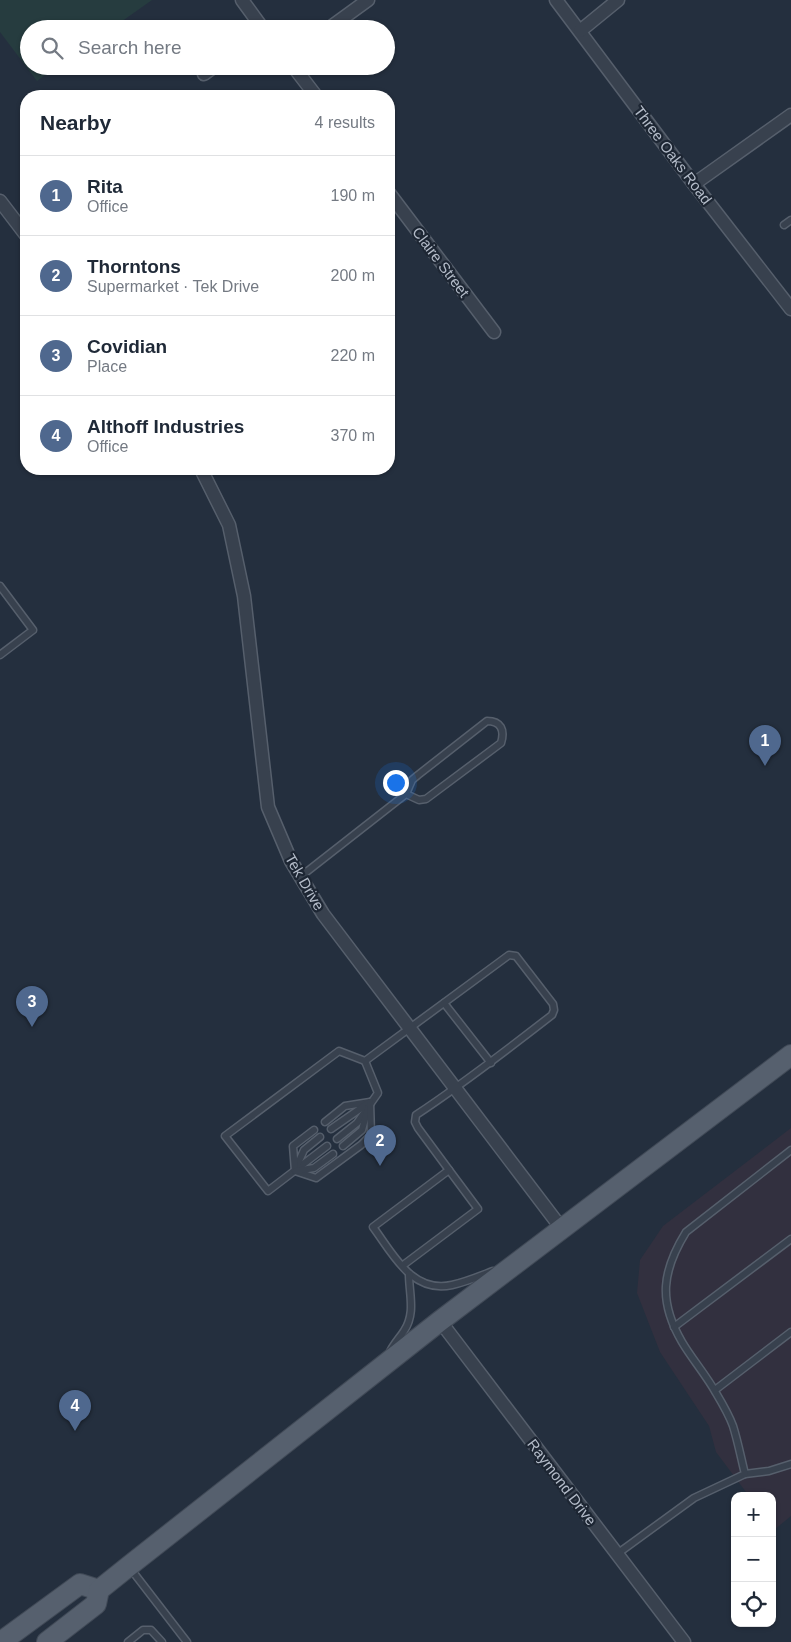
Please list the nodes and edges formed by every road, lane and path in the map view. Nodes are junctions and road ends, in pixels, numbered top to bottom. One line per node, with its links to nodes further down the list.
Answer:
1 (242, 0): 5 (street)
2 (368, 0): 6 (street)
3 (556, 0): 7 (street, Three Oaks Road)
4 (618, 0): 7 (street)
5 (256, 20)
6 (340, 20)
7 (580, 31): 11 (street, Three Oaks Road)
8 (300, 75): 9 (street)
9 (311, 90)
10 (791, 115): 11 (street)
11 (694, 184): 17 (street, Three Oaks Road)
12 (0, 201): 16 (street)
13 (395, 201): 18 (street, Claire Street)
14 (791, 220): 15 (lane)
15 (784, 225)
16 (20, 227)
17 (791, 309)
18 (494, 332)
19 (204, 475): 23 (street, Tek Drive)
20 (0, 586): 21 (lane)
21 (0, 655)
22 (406, 794): 22 (lane); 23 (lane)
23 (300, 877): 25 (street, Tek Drive)
24 (444, 1003): 25 (lane); 28 (lane); 28 (lane)
25 (410, 1029): 27 (lane); 29 (street, Tek Drive)
26 (791, 1055): 42 (main road)
27 (365, 1061): 30 (lane); 41 (lane)
28 (491, 1063): 29 (lane)
29 (456, 1089): 40 (lane); 42 (street, Tek Drive)
30 (370, 1102): 31 (lane); 32 (lane); 35 (lane); 37 (lane); 41 (lane)
31 (325, 1122)
32 (331, 1129)
33 (314, 1130): 41 (lane)
34 (320, 1137): 41 (lane)
35 (337, 1138)
36 (327, 1146): 41 (lane)
37 (343, 1146)
38 (791, 1150): 48 (lane)
39 (334, 1154): 41 (lane)
40 (449, 1170): 44 (lane); 44 (lane)
41 (295, 1171)
42 (562, 1229): 45 (main road)
43 (791, 1239): 48 (lane)
44 (402, 1266): 46 (lane)
45 (511, 1268): 46 (lane); 47 (main road)
46 (409, 1274): 50 (lane)
47 (440, 1321): 50 (main road); 54 (street, Raymond Drive)
48 (674, 1327): 51 (lane)
49 (791, 1332): 51 (lane)
50 (384, 1365): 55 (main road)
51 (715, 1390): 53 (lane)
52 (791, 1464): 53 (lane)
53 (745, 1474): 54 (lane)
54 (618, 1554): 62 (street, Raymond Drive)
55 (129, 1566): 56 (main road); 61 (lane)
56 (99, 1590): 57 (main road); 58 (main road)
57 (1, 1642)
58 (47, 1642)
59 (128, 1642): 60 (lane)
60 (162, 1642)
61 (187, 1642)
62 (684, 1642)

